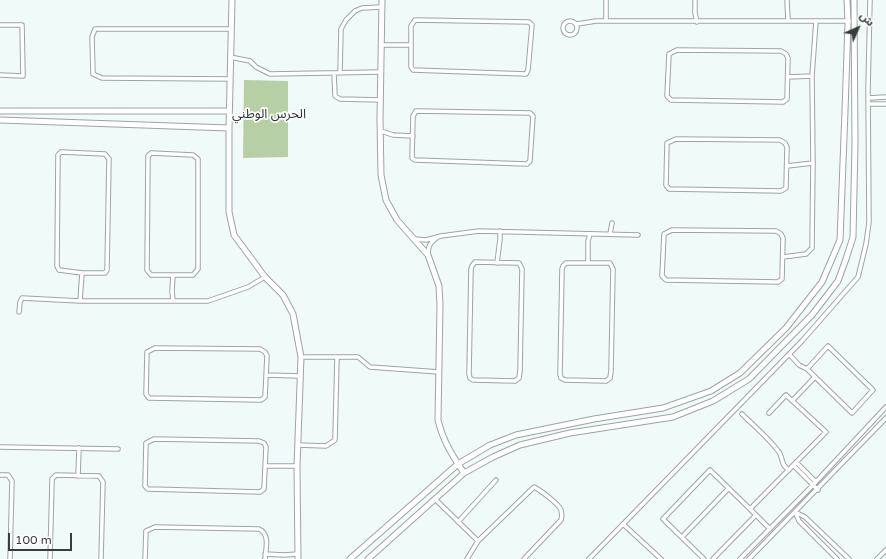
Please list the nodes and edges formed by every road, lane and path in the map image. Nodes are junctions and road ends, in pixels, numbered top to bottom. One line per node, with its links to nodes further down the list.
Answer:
1 (232, 0): 18 (street)
2 (382, 0): 9 (street)
3 (606, 0): 10 (street)
4 (695, 0): 14 (street)
5 (787, 0): 11 (street)
6 (847, 0): 15 (street)
7 (854, 0): 13 (street)
8 (870, 0): 30 (street)
9 (382, 7): 19 (street); 22 (street)
10 (606, 21): 14 (street); 16 (street)
11 (788, 21): 12 (street); 14 (street)
12 (816, 21): 15 (street); 26 (street)
13 (854, 21): 15 (street); 81 (street)
14 (697, 22)
15 (848, 22): 76 (street)
16 (577, 24): 16 (street)
17 (0, 25): 25 (street)
18 (231, 29): 21 (street); 28 (street)
19 (381, 45): 20 (street); 23 (street)
20 (411, 45): 20 (street)
21 (230, 57): 24 (street); 28 (street)
22 (340, 72): 23 (street); 24 (street)
23 (381, 72): 31 (street)
24 (334, 73): 31 (street)
25 (0, 75)
26 (812, 76): 27 (street); 40 (street)
27 (788, 77): 27 (street)
28 (230, 79): 35 (street)
29 (886, 97): 30 (street)
30 (868, 98): 32 (street)
31 (381, 100): 38 (street)
32 (868, 104): 33 (street); 59 (street)
33 (886, 104)
34 (0, 111): 35 (street)
35 (229, 111): 37 (street)
36 (0, 120): 37 (street)
37 (229, 128): 55 (street)
38 (381, 131): 39 (street); 48 (street)
39 (412, 136): 39 (street)
40 (813, 163): 41 (street); 50 (street)
41 (786, 166): 41 (street)
42 (612, 223): 45 (street)
43 (500, 231): 44 (street); 47 (street); 51 (street)
44 (590, 234): 45 (street); 52 (street)
45 (610, 234): 46 (street)
46 (638, 235)
47 (441, 236): 48 (street); 49 (street)
48 (414, 239): 49 (street)
49 (428, 255): 63 (street)
50 (783, 257): 50 (street)
51 (497, 263): 51 (street)
52 (588, 263): 52 (street)
53 (82, 273): 53 (street); 56 (street)
54 (173, 274): 54 (street); 57 (street)
55 (265, 277): 57 (street); 60 (street)
56 (80, 301): 57 (street); 58 (street)
57 (173, 301)
58 (19, 312)
59 (789, 354): 62 (street); 93 (street)
60 (301, 357): 61 (street); 65 (street)
61 (337, 357): 63 (street); 72 (street)
62 (807, 369): 66 (street); 66 (street)
63 (439, 372): 76 (street)
64 (266, 375): 64 (street); 65 (street)
65 (300, 376): 72 (street)
66 (815, 377): 67 (street)
67 (792, 400): 69 (street); 77 (street)
68 (886, 407): 85 (street)
69 (769, 413)
70 (742, 414): 80 (street)
71 (886, 418): 87 (street)
72 (298, 445): 79 (street)
73 (0, 447): 74 (street)
74 (79, 448): 75 (street); 83 (street)
75 (118, 449)
76 (458, 464): 81 (street); 105 (street)
77 (795, 464): 80 (street); 85 (street)
78 (265, 466): 78 (street); 79 (street)
79 (297, 466): 99 (street)
80 (789, 470): 89 (street)
81 (464, 473): 88 (street)
82 (0, 475): 100 (street)
83 (78, 476): 101 (street); 102 (street)
84 (496, 480): 92 (street)
85 (815, 483): 87 (street); 94 (street)
86 (728, 488): 89 (street); 95 (street); 95 (street)
87 (818, 490): 90 (street)
88 (435, 499): 92 (street); 106 (street)
89 (750, 510): 91 (street)
90 (795, 512): 114 (street); 115 (street); 116 (street)
91 (756, 515): 94 (street); 112 (street)
92 (458, 522): 96 (street)
93 (623, 524): 109 (street); 110 (street)
94 (770, 529): 113 (street)
95 (682, 537): 111 (street)
96 (478, 541): 107 (street); 108 (street)
97 (886, 550): 117 (street)
98 (265, 554): 99 (street); 103 (street); 104 (street)
99 (298, 556)
100 (10, 559)
101 (50, 559)
102 (101, 559)
103 (146, 559)
104 (265, 559)
105 (350, 559)
106 (368, 559)
107 (467, 559)
108 (524, 559)
109 (589, 559)
110 (661, 559)
111 (704, 559)
112 (713, 559)
113 (740, 559)
114 (750, 559)
115 (838, 559)
116 (849, 559)
117 (877, 559)

